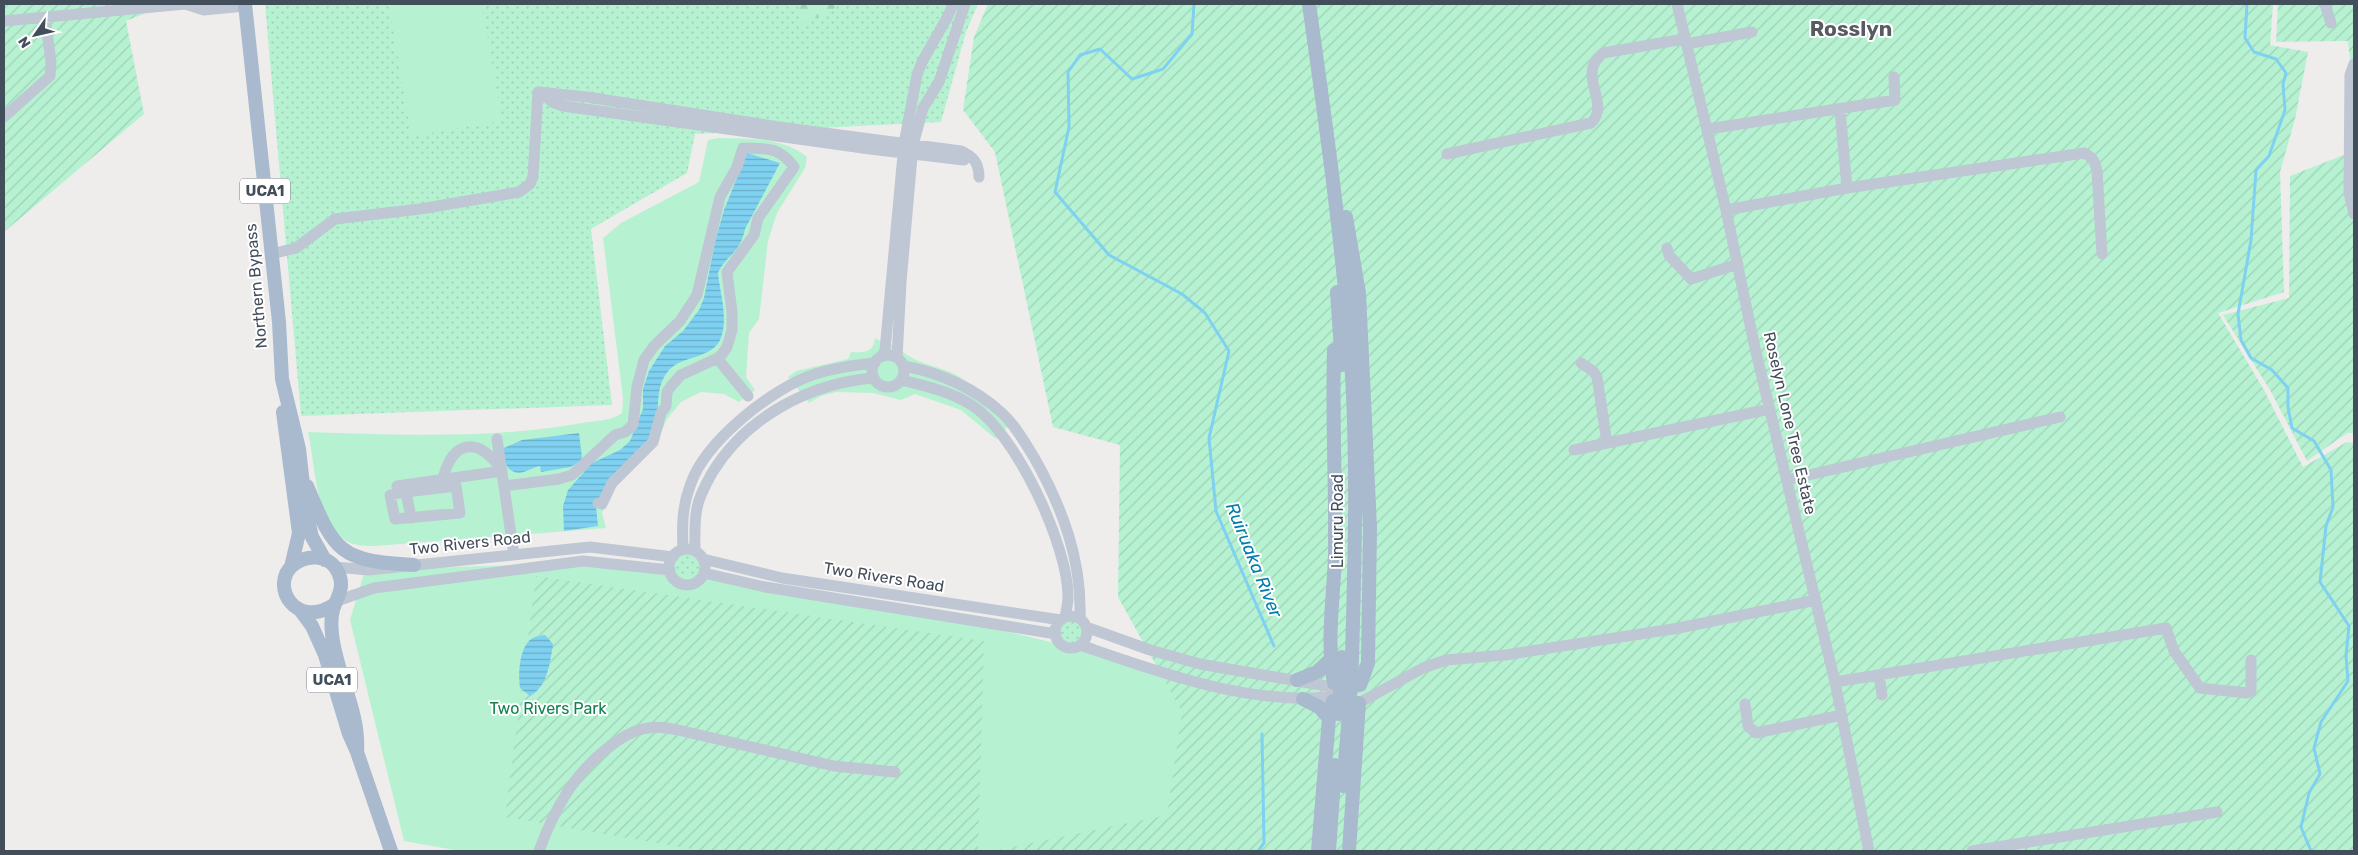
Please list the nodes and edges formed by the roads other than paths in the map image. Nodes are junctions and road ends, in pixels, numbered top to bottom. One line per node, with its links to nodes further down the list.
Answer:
1 (185, 4): 7 (street); 8 (street)
2 (953, 4): 19 (street)
3 (966, 4): 19 (street)
4 (1309, 4): 16 (main road, Limuru Road)
5 (1677, 4): 12 (street, Roselyn Lone Tree Estate)
6 (2325, 4): 10 (street)
7 (245, 5): 26 (main road, Northern Bypass / UCA1)
8 (45, 17): 9 (street); 17 (street)
9 (4, 21)
10 (2331, 23)
11 (1752, 32): 12 (street)
12 (1685, 41): 18 (street, Roselyn Lone Tree Estate); 20 (street)
13 (2354, 64): 24 (street)
14 (1894, 77): 15 (street)
15 (1840, 110): 18 (street); 21 (street)
16 (1324, 111): 22 (main road, Limuru Road); 79 (main road, Limuru Road)
17 (4, 116)
18 (1708, 129): 23 (street, Roselyn Lone Tree Estate)
19 (908, 149): 19 (street); 26 (street); 30 (street); 31 (street)
20 (1447, 154)
21 (1847, 188): 23 (street); 27 (street)
22 (1333, 191): 74 (main road, Limuru Road); 74 (main road, Limuru Road)
23 (1726, 210): 28 (street, Roselyn Lone Tree Estate)
24 (2354, 214)
25 (1667, 248): 28 (street)
26 (271, 254): 34 (main road, Northern Bypass / UCA1)
27 (2102, 254)
28 (1738, 264): 37 (street, Roselyn Lone Tree Estate)
29 (717, 358): 36 (street); 44 (street); 50 (street)
30 (879, 359): 31 (street); 33 (street); 52 (street)
31 (900, 362): 35 (street); 71 (street)
32 (1581, 364): 40 (street)
33 (874, 378): 35 (street); 53 (street)
34 (282, 379): 43 (main road, Northern Bypass / UCA1); 59 (main road, UCA1)
35 (901, 380): 69 (street)
36 (748, 396)
37 (1770, 409): 40 (street); 46 (street, Roselyn Lone Tree Estate)
38 (2060, 417): 46 (street)
39 (498, 439): 42 (street)
40 (1607, 443): 41 (street)
41 (1574, 450)
42 (502, 472): 45 (street); 45 (street); 47 (street)
43 (302, 474): 57 (main road, Northern Bypass / UCA1); 58 (main road)
44 (557, 479): 47 (street); 48 (street)
45 (442, 480): 49 (street)
46 (1787, 480): 65 (street, Roselyn Lone Tree Estate)
47 (504, 486): 54 (street)
48 (571, 486)
49 (403, 493): 51 (street); 51 (street); 51 (street)
50 (598, 503)
51 (412, 518)
52 (683, 550): 53 (street); 55 (street)
53 (695, 550): 56 (street)
54 (512, 555): 55 (street, Two Rivers Road); 58 (street, Two Rivers Road); 61 (street)
55 (673, 557): 62 (street)
56 (703, 559): 63 (street); 67 (street, Two Rivers Road)
57 (330, 563): 59 (main road); 60 (street, Two Rivers Road); 66 (main road, Northern Bypass)
58 (414, 565): 60 (street, Two Rivers Road)
59 (291, 567): 68 (main road, Northern Bypass)
60 (390, 568): 64 (street, Two Rivers Road)
61 (512, 570): 62 (street, Two Rivers Road); 64 (street, Two Rivers Road)
62 (670, 570): 63 (street)
63 (704, 573): 70 (street, Two Rivers Road)
64 (394, 586): 66 (street, Two Rivers Road)
65 (1816, 600): 78 (street, Roselyn Lone Tree Estate); 84 (street)
66 (336, 603): 68 (main road); 87 (main road, Northern Bypass / UCA1)
67 (976, 607): 69 (street, Two Rivers Road); 70 (street)
68 (301, 611): 87 (main road, Northern Bypass / UCA1)
69 (1063, 618): 71 (street); 72 (street)
70 (975, 622): 72 (street, Two Rivers Road)
71 (1083, 622): 73 (street); 77 (street)
72 (1056, 634): 73 (street)
73 (1080, 645): 81 (street)
74 (1341, 658): 77 (main road); 83 (main road, Limuru Road, bridge); 83 (main road, Limuru Road)
75 (2252, 660): 76 (street)
76 (1879, 674): 78 (street); 80 (street)
77 (1290, 680): 81 (street); 83 (street)
78 (1835, 682): 86 (street, Roselyn Lone Tree Estate)
79 (1360, 685): 83 (main road); 84 (main road, Limuru Road)
80 (1882, 695)
81 (1283, 697): 82 (street)
82 (1303, 699): 83 (street); 83 (main road)
83 (1335, 702): 84 (main road); 92 (main road, Limuru Road); 93 (main road, Limuru Road); 94 (main road, Limuru Road)
84 (1359, 703): 95 (main road)
85 (1745, 704): 86 (street)
86 (1842, 715): 96 (street, Roselyn Lone Tree Estate)
87 (357, 752): 90 (main road, Northern Bypass / UCA1)
88 (895, 772): 91 (street)
89 (2217, 812): 97 (street)
90 (393, 850)
91 (539, 851)
92 (1318, 851)
93 (1329, 851)
94 (1338, 851)
95 (1349, 851)
96 (1869, 851)
97 (1972, 851)

